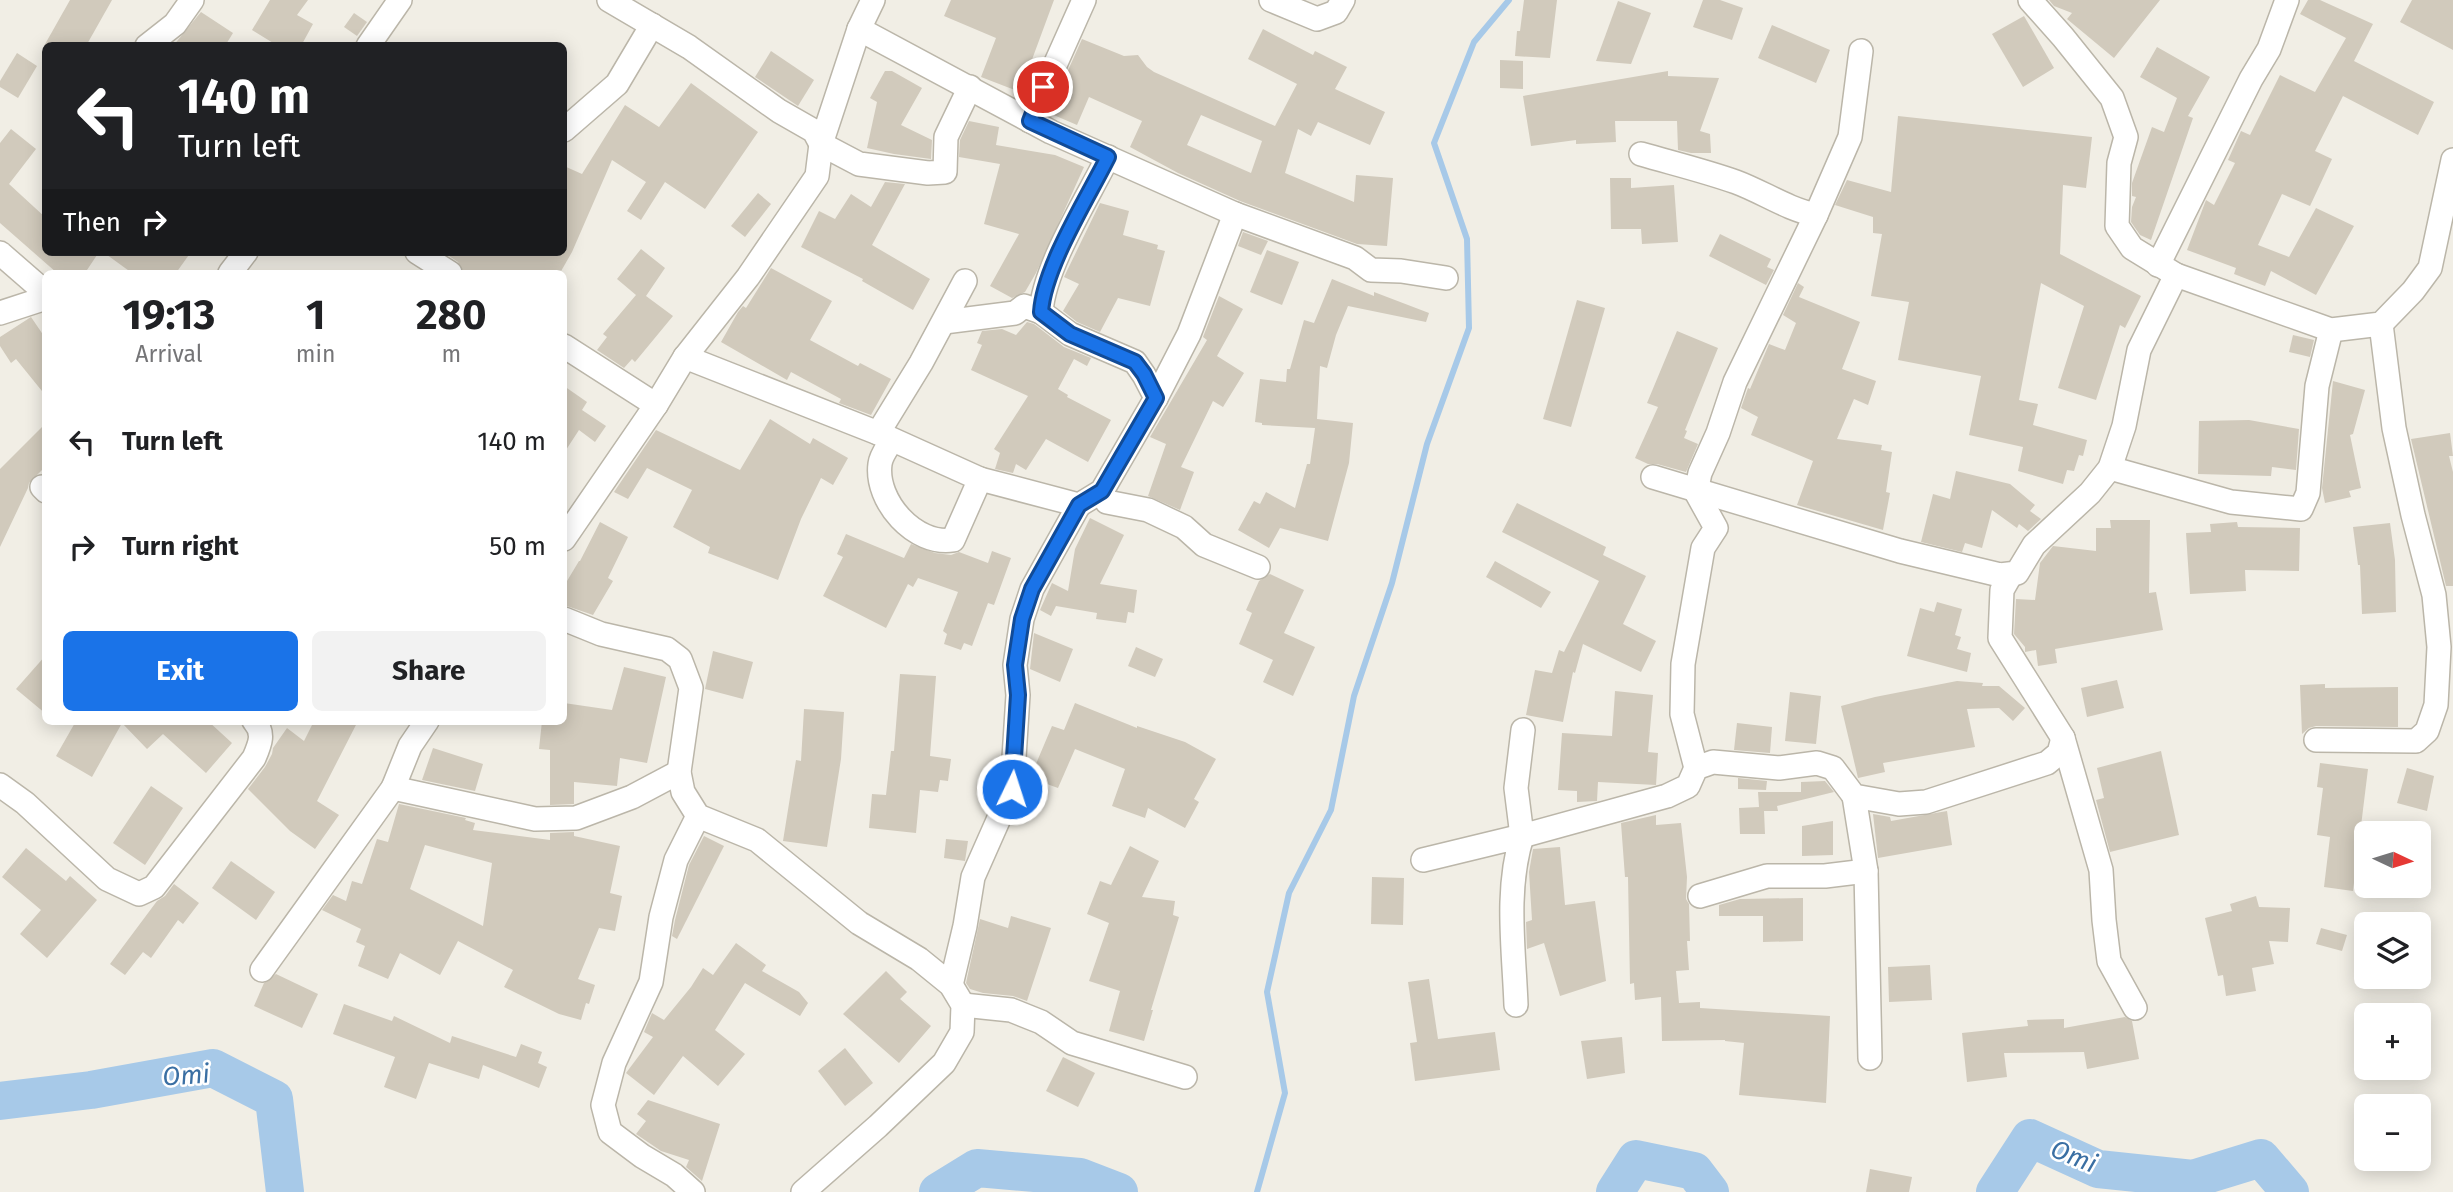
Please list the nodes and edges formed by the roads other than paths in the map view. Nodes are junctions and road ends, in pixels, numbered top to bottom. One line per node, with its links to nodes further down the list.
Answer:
1 (192, 0): 12 (street)
2 (400, 0): 13 (street)
3 (873, 0): 11 (street)
4 (1084, 0): 16 (street)
5 (1270, 0): 6 (street)
6 (1343, 0)
7 (2030, 0): 30 (street)
8 (2287, 0): 30 (street)
9 (624, 4): 10 (street)
10 (652, 25): 17 (street); 18 (street)
11 (859, 29): 15 (street); 18 (street)
12 (152, 42)
13 (371, 42)
14 (1861, 51): 24 (street)
15 (970, 87): 16 (street); 18 (street)
16 (1030, 121): 20 (street)
17 (567, 127)
18 (821, 144): 41 (street)
19 (1641, 154): 24 (street)
20 (1108, 157): 23 (street); 35 (street)
21 (2453, 160): 22 (street)
22 (2449, 201): 38 (street)
23 (1235, 214): 31 (street); 42 (street)
24 (1816, 215): 49 (street)
25 (0, 253): 33 (street)
26 (243, 256): 28 (street)
27 (423, 256): 29 (street)
28 (232, 270)
29 (445, 270)
30 (2167, 270): 39 (street); 45 (street)
31 (1446, 278)
32 (965, 281): 37 (street)
33 (42, 291)
34 (42, 297): 36 (street)
35 (1041, 312): 37 (street); 42 (street)
36 (0, 313)
37 (944, 322): 44 (street)
38 (2381, 324): 39 (street); 59 (street)
39 (2330, 330): 45 (street)
40 (567, 348): 43 (street)
41 (685, 357): 43 (street); 44 (street)
42 (1156, 398): 48 (street)
43 (656, 405): 51 (street)
44 (885, 436): 47 (street); 47 (street)
45 (2110, 468): 53 (street)
46 (1653, 477): 49 (street)
47 (980, 479): 50 (street)
48 (1102, 491): 50 (street); 52 (street)
49 (1696, 492): 53 (street); 60 (street)
50 (1079, 505): 71 (street)
51 (567, 535)
52 (1258, 567)
53 (2010, 576): 58 (street)
54 (567, 620): 61 (street)
55 (258, 725): 62 (street)
56 (424, 725): 63 (street)
57 (1523, 730): 66 (street)
58 (2063, 738): 64 (street); 74 (street)
59 (2316, 740)
60 (1696, 768): 64 (street); 66 (street)
61 (679, 772): 63 (street); 65 (street)
62 (0, 785)
63 (393, 788): 70 (street)
64 (1854, 796): 68 (street)
65 (698, 816): 71 (street); 77 (street)
66 (1522, 836): 67 (street); 73 (street)
67 (1423, 860)
68 (1866, 870): 69 (street); 75 (street)
69 (1700, 896)
70 (262, 970)
71 (951, 985): 72 (street)
72 (963, 1005): 76 (street); 78 (street)
73 (1517, 1005)
74 (2135, 1008)
75 (1870, 1058)
76 (1185, 1077)
77 (693, 1192)
78 (803, 1192)

